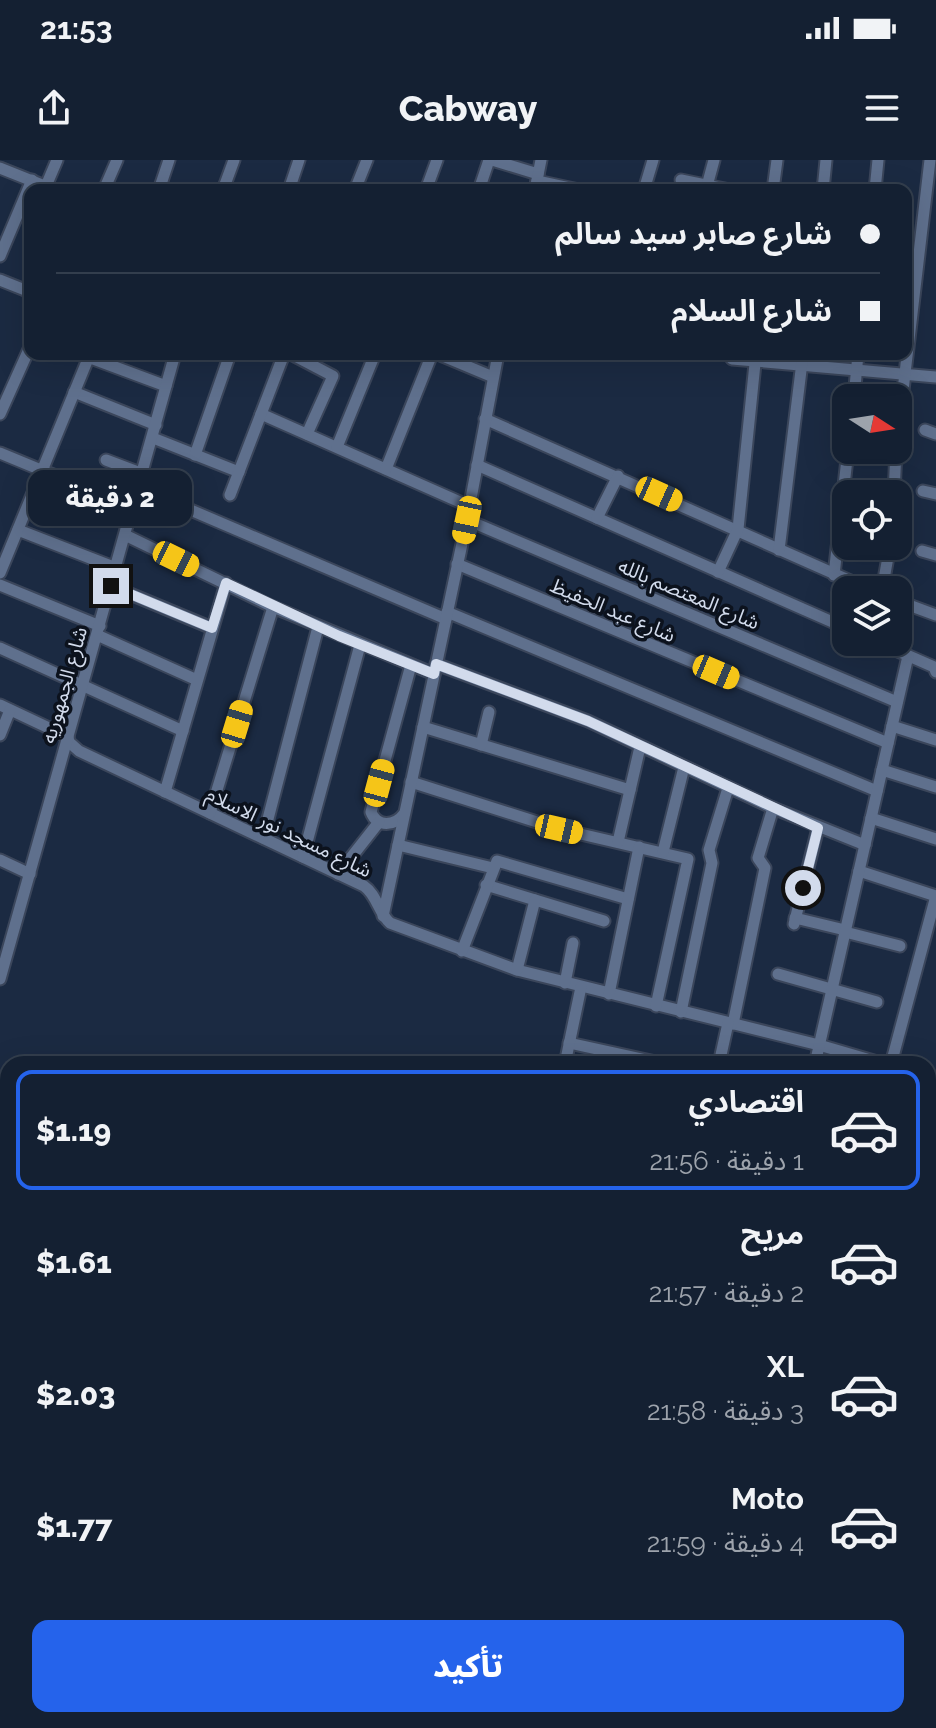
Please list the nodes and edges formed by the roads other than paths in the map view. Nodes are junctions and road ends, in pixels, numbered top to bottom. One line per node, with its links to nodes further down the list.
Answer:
1 (57, 160): 22 (street)
2 (117, 160): 23 (street)
3 (169, 160): 24 (street)
4 (234, 160): 25 (street)
5 (299, 160): 26 (street)
6 (367, 160): 27 (street)
7 (437, 160): 28 (street)
8 (491, 160): 19 (street); 29 (street)
9 (541, 160): 19 (street)
10 (653, 160): 30 (street)
11 (714, 160): 32 (street)
12 (777, 160): 33 (street)
13 (826, 160): 34 (street)
14 (878, 160): 35 (street)
15 (930, 160): 40 (street)
16 (0, 168): 17 (street)
17 (32, 180): 20 (street); 21 (street)
18 (681, 180): 31 (street)
19 (536, 182)
20 (30, 184)
21 (42, 184)
22 (52, 184)
23 (107, 184)
24 (161, 184)
25 (225, 184)
26 (291, 184)
27 (357, 184)
28 (428, 184)
29 (481, 184)
30 (646, 184)
31 (698, 184)
32 (708, 184)
33 (774, 184)
34 (824, 184)
35 (876, 184)
36 (24, 199): 37 (street)
37 (0, 256)
38 (0, 280): 39 (street)
39 (24, 290)
40 (912, 313)
41 (24, 360): 65 (street)
42 (87, 360): 64 (street)
43 (99, 360): 63 (street)
44 (173, 360): 63 (street, شارع الجمهوريه)
45 (228, 360): 73 (street)
46 (282, 360): 66 (street)
47 (302, 360): 69 (street)
48 (373, 360): 71 (street)
49 (432, 360): 77 (street)
50 (450, 360): 59 (street)
51 (497, 360): 59 (street)
52 (756, 360): 90 (street)
53 (802, 360): 93 (street)
54 (808, 360): 57 (street)
55 (858, 360): 57 (street)
56 (906, 360): 58 (street)
57 (857, 368): 58 (street); 61 (street)
58 (905, 372): 60 (street); 62 (street)
59 (493, 377): 67 (street)
60 (936, 377)
61 (855, 384)
62 (904, 384)
63 (166, 386): 68 (street, شارع الجمهوريه)
64 (74, 392): 68 (street); 78 (street)
65 (0, 414)
66 (261, 414): 69 (street); 79 (street)
67 (485, 419): 76 (street); 81 (street)
68 (156, 425): 70 (street, شارع الجمهوريه)
69 (307, 434): 71 (street)
70 (153, 438): 73 (street); 80 (street, شارع الجمهوريه)
71 (337, 447): 77 (street)
72 (0, 453): 78 (street)
73 (195, 455): 79 (street)
74 (106, 460): 80 (street)
75 (846, 464): 100 (street)
76 (477, 465): 86 (street); 88 (street)
77 (386, 469): 86 (street)
78 (41, 471): 87 (street); 91 (street)
79 (239, 472): 85 (street)
80 (143, 474): 82 (street, شارع الجمهوريه)
81 (618, 476): 88 (street); 90 (street)
82 (139, 488): 87 (street, شارع الجمهوريه); 107 (street)
83 (923, 491): 84 (street)
84 (936, 494)
85 (230, 495)
86 (469, 506): 89 (street)
87 (133, 508): 92 (street, شارع الجمهوريه)
88 (597, 518): 98 (street)
89 (467, 520): 96 (street); 120 (street, شارع المعتصم بالله)
90 (738, 529): 93 (street); 98 (street)
91 (18, 530): 97 (street); 99 (street)
92 (125, 535): 97 (street, شارع الجمهوريه); 101 (street)
93 (779, 550): 100 (street)
94 (922, 551): 95 (street)
95 (936, 555)
96 (457, 564): 107 (street); 129 (street, شارع عبد الحفيظ)
97 (116, 568): 103 (street, شارع الجمهوريه)
98 (718, 572): 108 (street)
99 (0, 573)
100 (834, 575)
101 (226, 583): 105 (street); 110 (street)
102 (0, 585): 111 (street)
103 (111, 586): 110 (street); 111 (street, شارع الجمهوريه)
104 (912, 606): 106 (street)
105 (273, 607): 109 (street); 141 (street)
106 (936, 615)
107 (447, 616): 117 (street); 138 (street)
108 (832, 622)
109 (318, 627): 112 (street); 146 (street)
110 (212, 628): 118 (street)
111 (98, 630): 118 (street); 119 (street, شارع الجمهوريه)
112 (360, 645): 115 (street); 153 (street)
113 (0, 648): 119 (street)
114 (908, 656): 116 (street); 120 (street)
115 (411, 665): 117 (street); 144 (street)
116 (935, 666)
117 (435, 669): 124 (street); 131 (street)
118 (197, 680): 125 (street)
119 (83, 684): 125 (street); 127 (street, شارع الجمهوريه)
120 (897, 702): 123 (street)
121 (5, 708): 126 (street); 127 (street, شارع مسجد نور الاسلام)
122 (489, 712): 130 (street)
123 (892, 726): 128 (street); 129 (street)
124 (423, 727): 130 (street); 134 (street)
125 (183, 731): 139 (street)
126 (0, 735)
127 (68, 737): 139 (street, شارع مسجد نور الاسلام); 157 (street, شارع الجمهوريه)
128 (936, 740)
129 (888, 743): 133 (street)
130 (481, 745): 137 (street)
131 (640, 747): 132 (street); 137 (street)
132 (684, 767): 136 (street); 152 (street)
133 (882, 770): 135 (street); 138 (street)
134 (411, 782): 142 (street); 148 (street)
135 (936, 787)
136 (728, 788): 140 (street); 179 (street)
137 (630, 790): 148 (street)
138 (877, 791): 143 (street)
139 (165, 792): 141 (street, شارع مسجد نور الاسلام)
140 (773, 808): 145 (street); 180 (street)
141 (210, 813): 146 (street, شارع مسجد نور الاسلام)
142 (405, 813): 144 (street); 149 (street)
143 (871, 818): 147 (street); 150 (street)
144 (379, 822): 158 (street)
145 (818, 828): 150 (street); 165 (street)
146 (263, 838): 153 (street, شارع مسجد نور الاسلام)
147 (936, 839)
148 (618, 842): 151 (street)
149 (398, 845): 155 (street); 163 (street)
150 (865, 845): 156 (street)
151 (639, 847): 152 (street); 161 (street)
152 (663, 852): 178 (street)
153 (303, 857): 158 (street, شارع مسجد نور الاسلام)
154 (0, 860): 157 (street)
155 (494, 866): 159 (street); 161 (street)
156 (859, 871): 160 (street); 165 (street)
157 (30, 874): 168 (street, شارع الجمهوريه)
158 (338, 874): 163 (street, شارع مسجد نور الاسلام)
159 (486, 885): 162 (street); 169 (street)
160 (936, 896): 188 (street)
161 (628, 899): 176 (street)
162 (535, 900): 164 (street); 170 (street)
163 (383, 916): 169 (street, شارع مسجد نور الاسلام)
164 (604, 921)
165 (845, 931): 167 (street); 175 (street)
166 (573, 943): 173 (street)
167 (900, 946)
168 (4, 947): 172 (street, شارع الجمهوريه)
169 (462, 951): 170 (street, شارع مسجد نور الاسلام)
170 (517, 970): 173 (street, شارع مسجد نور الاسلام)
171 (778, 974): 175 (street)
172 (0, 979)
173 (565, 983): 174 (street, شارع مسجد نور الاسلام)
174 (581, 987): 176 (street, شارع مسجد نور الاسلام); 181 (street)
175 (832, 989): 177 (street); 182 (street)
176 (609, 994): 178 (street, شارع مسجد نور الاسلام)
177 (877, 1002)
178 (656, 1006): 179 (street, شارع مسجد نور الاسلام)
179 (681, 1012): 180 (street, شارع مسجد نور الاسلام)
180 (730, 1024): 182 (street, شارع مسجد نور الاسلام); 185 (street)
181 (569, 1043): 183 (street); 184 (street)
182 (819, 1045): 186 (street); 187 (street, شارع مسجد نور الاسلام)
183 (567, 1056)
184 (628, 1056)
185 (721, 1056)
186 (817, 1056)
187 (851, 1056)
188 (893, 1056)

